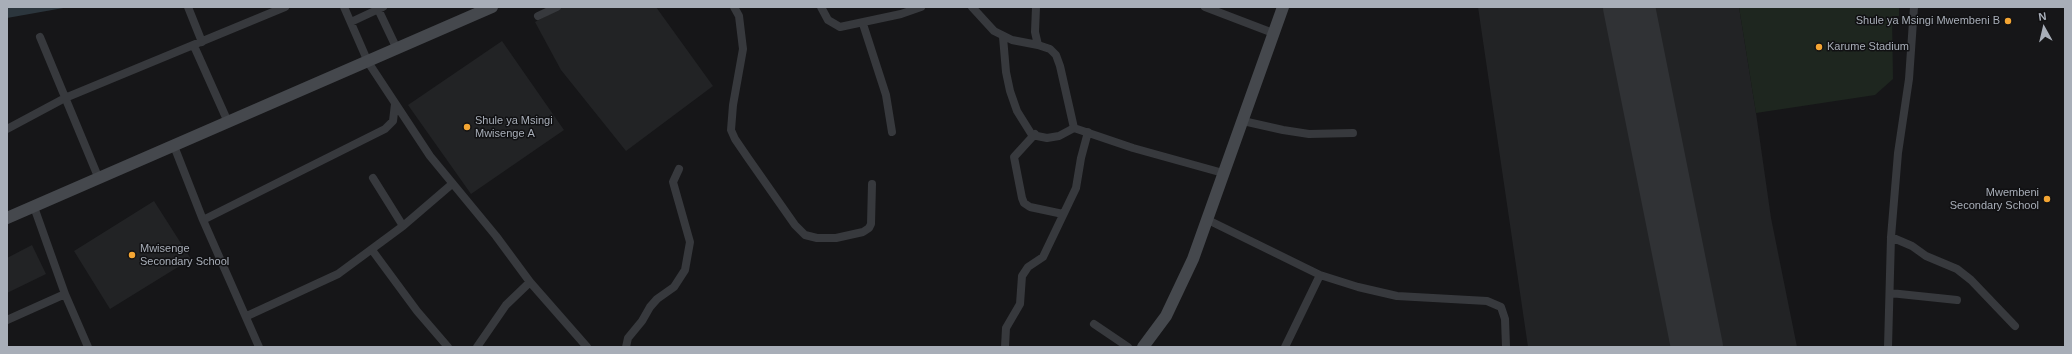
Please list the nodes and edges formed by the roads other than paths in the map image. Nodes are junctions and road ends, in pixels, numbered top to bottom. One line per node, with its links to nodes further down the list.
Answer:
1 (188, 7): 21 (street)
2 (285, 7): 21 (street)
3 (344, 7): 16 (street)
4 (491, 7): 24 (street)
5 (557, 7): 15 (street)
6 (734, 7): 42 (street)
7 (821, 7): 17 (street)
8 (921, 7): 17 (street)
9 (972, 7): 20 (street)
10 (1036, 7): 22 (street)
11 (1205, 7): 18 (street)
12 (1283, 7): 18 (street)
13 (1914, 7): 49 (street)
14 (380, 8): 16 (street); 24 (street)
15 (538, 16)
16 (351, 22): 25 (street)
17 (863, 24): 32 (street)
18 (1273, 33): 28 (street)
19 (40, 37): 26 (street)
20 (1003, 37): 22 (street); 35 (street)
21 (202, 42): 23 (street)
22 (1038, 45): 30 (street)
23 (194, 46): 26 (street); 29 (street)
24 (397, 49): 25 (street)
25 (368, 62): 27 (street); 29 (street)
26 (65, 98): 31 (street); 40 (street)
27 (395, 104): 41 (street); 46 (street)
28 (1243, 121): 34 (street); 38 (street)
29 (228, 122): 36 (street)
30 (1074, 128): 33 (street); 35 (street)
31 (7, 129)
32 (892, 132)
33 (1088, 132): 38 (street); 44 (street)
34 (1353, 133)
35 (1035, 134): 44 (street)
36 (174, 146): 40 (street); 46 (street)
37 (679, 169): 65 (street)
38 (1224, 172): 47 (street)
39 (372, 178): 48 (street)
40 (99, 179): 43 (street)
41 (452, 184): 48 (street); 52 (street)
42 (872, 184)
43 (34, 207): 45 (street); 54 (street)
44 (1063, 214): 66 (street)
45 (7, 218)
46 (203, 220): 56 (street)
47 (1208, 220): 51 (street); 68 (street)
48 (403, 226): 50 (street)
49 (1891, 237): 53 (street); 59 (street)
50 (372, 250): 56 (street); 62 (street)
51 (1320, 275): 69 (street); 70 (street)
52 (530, 282): 63 (street); 64 (street)
53 (1890, 293): 55 (street); 71 (street)
54 (65, 294): 57 (street); 60 (street)
55 (1957, 300)
56 (247, 316): 61 (street)
57 (7, 320)
58 (1094, 324): 67 (street)
59 (2016, 326)
60 (88, 347)
61 (259, 347)
62 (448, 347)
63 (477, 347)
64 (587, 347)
65 (626, 347)
66 (1005, 347)
67 (1128, 347)
68 (1143, 347)
69 (1285, 347)
70 (1506, 347)
71 (1888, 347)

